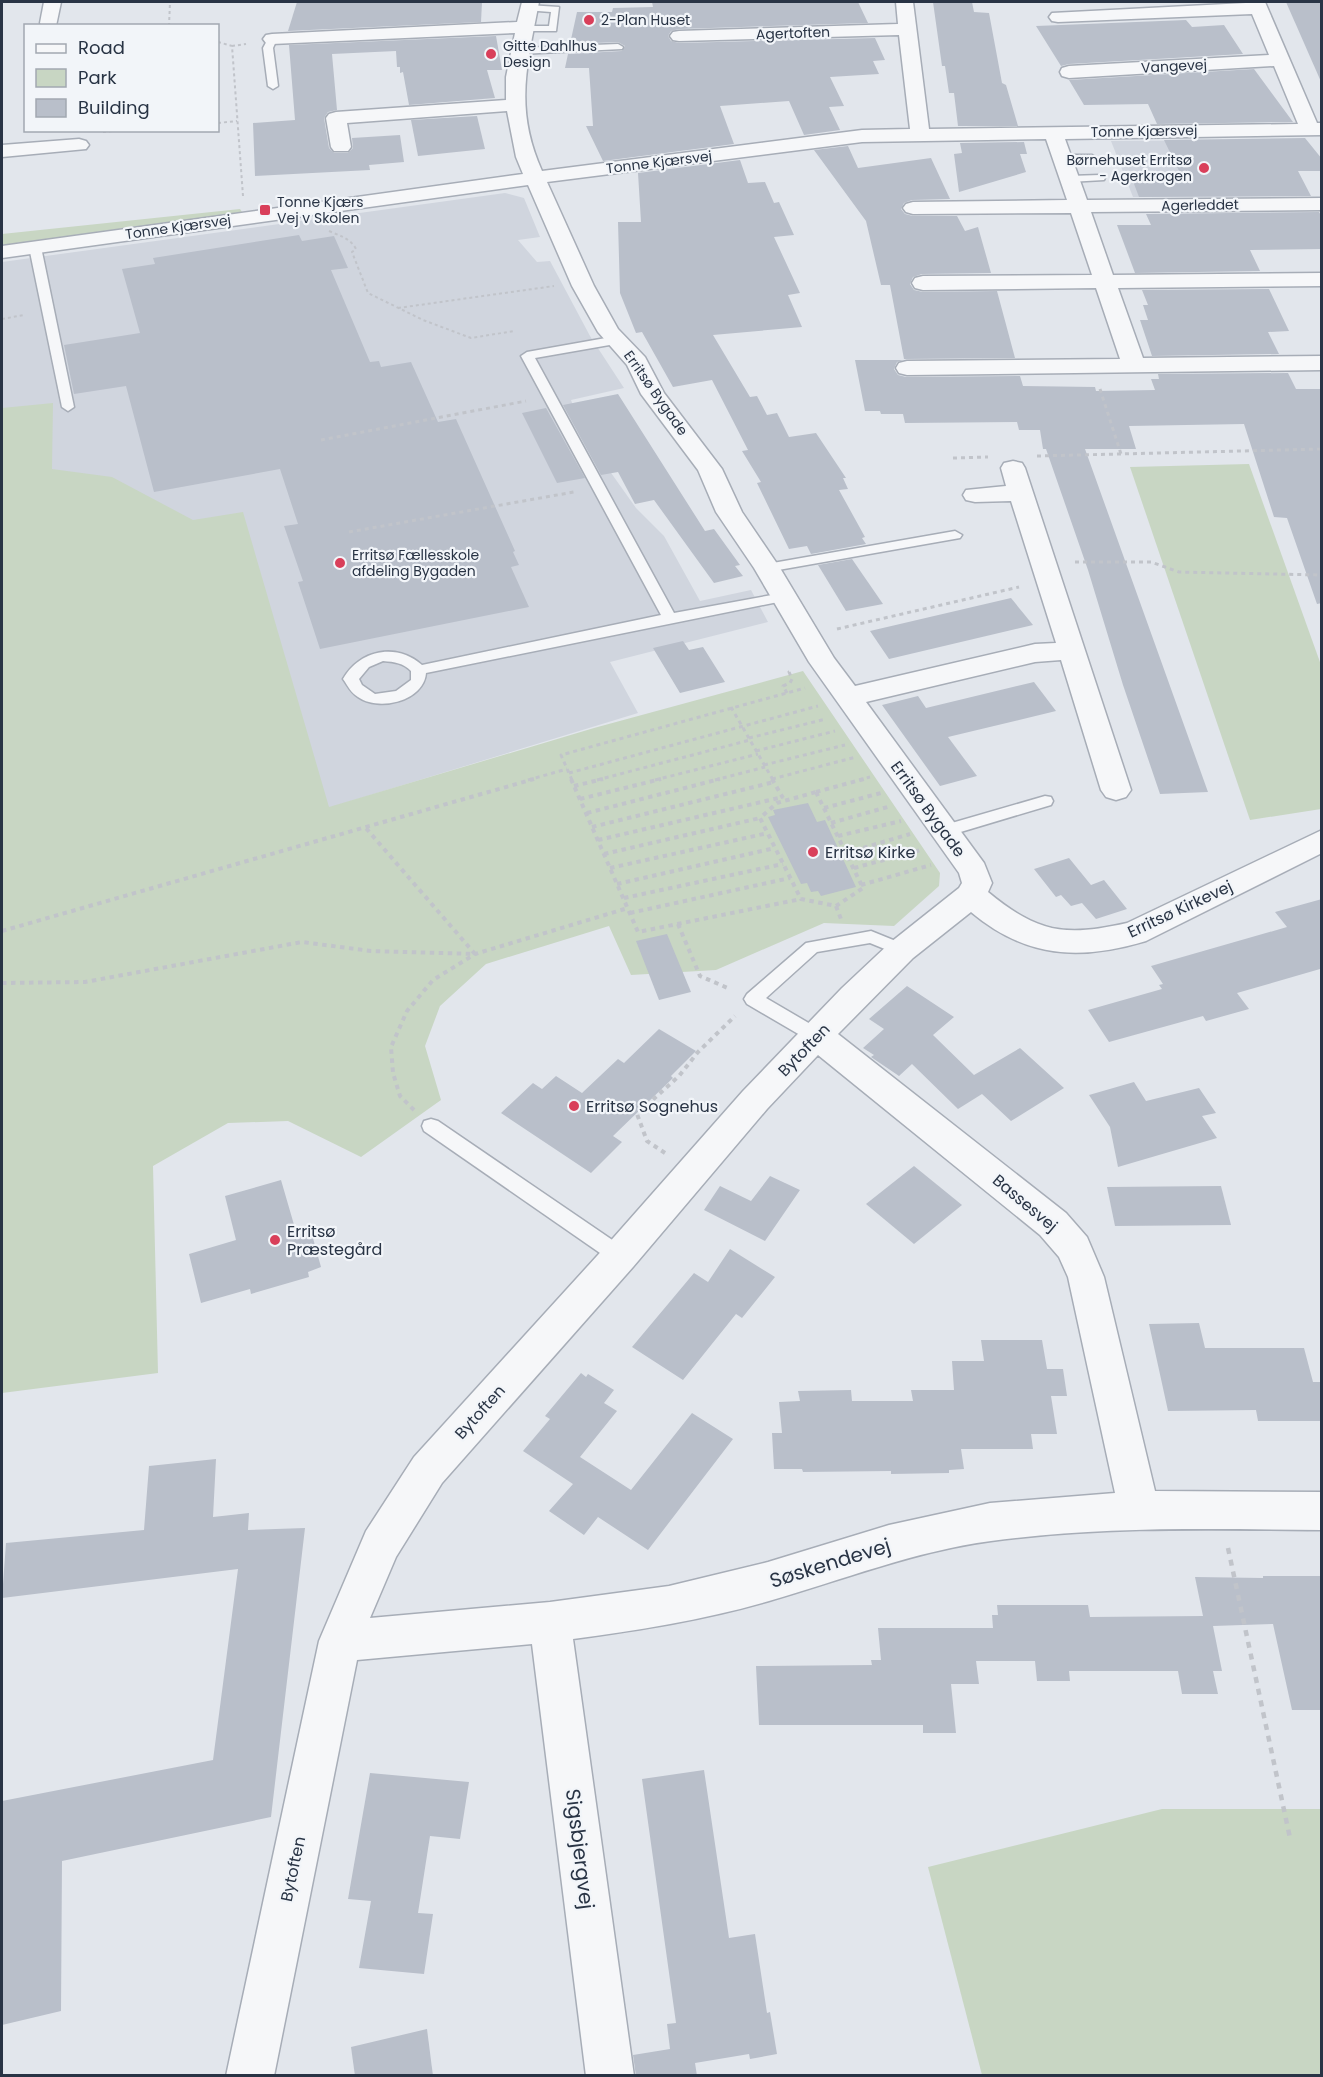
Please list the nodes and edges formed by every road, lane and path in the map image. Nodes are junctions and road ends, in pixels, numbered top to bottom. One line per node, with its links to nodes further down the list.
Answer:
1 (52, 2): 7 (street)
2 (170, 2): 8 (path)
3 (904, 2): 10 (street)
4 (529, 5): 9 (street, Erritsø Bygade); 9 (lane)
5 (1258, 5): 6 (street); 16 (street)
6 (1058, 17)
7 (49, 23)
8 (169, 24)
9 (525, 28): 12 (street); 15 (street, Erritsø Bygade)
10 (907, 28): 11 (street, Agertoften); 24 (street)
11 (679, 36)
12 (272, 39): 18 (lane)
13 (219, 42): 20 (path)
14 (618, 47): 15 (lane)
15 (520, 51): 19 (street, Erritsø Bygade)
16 (1280, 60): 17 (street, Vangevej); 22 (street)
17 (1069, 72)
18 (273, 86)
19 (515, 105): 26 (street); 30 (street, Erritsø Bygade)
20 (237, 121): 21 (path); 33 (path)
21 (219, 123)
22 (1316, 129): 23 (street, Tonne Kjærsvej)
23 (1053, 132): 24 (street, Tonne Kjærsvej); 28 (street)
24 (920, 134): 30 (street, Tonne Kjærsvej)
25 (79, 145): 27 (street)
26 (341, 147)
27 (2, 151)
28 (1062, 158): 29 (lane); 31 (street)
29 (1092, 158)
30 (535, 178): 37 (street, Tonne Kjærsvej); 42 (street, Erritsø Bygade)
31 (1070, 178): 32 (lane); 35 (street)
32 (1100, 178)
33 (244, 203)
34 (1322, 204): 35 (street, Agerleddet)
35 (1079, 207): 36 (street, Agerleddet); 41 (street)
36 (913, 208)
37 (34, 247): 39 (street, Tonne Kjærsvej); 52 (lane)
38 (356, 249): 44 (path)
39 (2, 252)
40 (1322, 279): 41 (street)
41 (1105, 281): 43 (street); 48 (street)
42 (582, 282): 44 (path); 46 (street, Erritsø Bygade)
43 (923, 283)
44 (398, 308): 45 (path)
45 (514, 331)
46 (617, 340): 51 (lane); 63 (street, Erritsø Bygade)
47 (1322, 363): 48 (street)
48 (1134, 365): 49 (street)
49 (1093, 366): 50 (street); 55 (path)
50 (907, 368)
51 (549, 396): 53 (path); 58 (lane)
52 (68, 407)
53 (321, 440)
54 (1322, 449): 55 (path)
55 (1121, 454): 57 (path)
56 (953, 458): 57 (path)
57 (1015, 460): 59 (street)
58 (599, 488): 61 (path); 67 (lane)
59 (1021, 493): 60 (street); 64 (street)
60 (975, 495)
61 (350, 532)
62 (954, 535): 63 (lane)
63 (767, 568): 66 (street, Erritsø Bygade)
64 (1047, 574): 65 (path); 68 (path); 69 (street)
65 (1322, 575)
66 (783, 597): 67 (lane); 68 (street, Erritsø Bygade)
67 (670, 618): 70 (lane)
68 (806, 637): 72 (street, Erritsø Bygade)
69 (1071, 651): 72 (street); 87 (street)
70 (418, 670)
71 (805, 688): 74 (path)
72 (848, 697): 101 (street, Erritsø Bygade)
73 (818, 706): 76 (path)
74 (731, 707): 76 (path); 83 (path)
75 (826, 719): 78 (path)
76 (742, 726): 78 (path); 83 (path)
77 (835, 731): 80 (path)
78 (749, 739): 80 (path); 86 (path)
79 (845, 745): 82 (path)
80 (757, 753): 82 (path); 91 (path)
81 (856, 757): 85 (path)
82 (765, 766): 85 (path); 95 (path)
83 (568, 771): 86 (path); 99 (path)
84 (870, 777): 88 (path)
85 (773, 780): 90 (path); 100 (path)
86 (574, 786): 91 (path)
87 (1116, 790)
88 (816, 792): 90 (path); 94 (path)
89 (881, 793): 94 (path)
90 (783, 798): 96 (path); 105 (path)
91 (580, 799): 95 (path)
92 (1045, 801): 101 (lane)
93 (891, 806): 98 (path)
94 (824, 808): 98 (path)
95 (586, 813): 100 (path)
96 (760, 818): 102 (path); 110 (path)
97 (901, 821): 104 (path)
98 (831, 823): 104 (path)
99 (365, 827): 125 (path); 127 (path)
100 (592, 827): 105 (path)
101 (944, 831): 118 (street, Erritsø Bygade)
102 (768, 833): 107 (path); 113 (path)
103 (910, 834): 109 (path)
104 (838, 836): 109 (path)
105 (598, 840): 110 (path)
106 (1322, 840): 118 (street, Erritsø Kirkevej)
107 (775, 848): 111 (path); 116 (path)
108 (921, 850): 114 (path)
109 (846, 852): 114 (path)
110 (604, 854): 113 (path)
111 (783, 864): 115 (path); 119 (path)
112 (932, 865): 117 (path)
113 (610, 868): 116 (path)
114 (854, 868): 117 (path)
115 (790, 878): 120 (path); 122 (path)
116 (617, 884): 119 (path)
117 (861, 885): 121 (path)
118 (970, 895): 126 (street, Bytoften)
119 (624, 898): 122 (path)
120 (801, 899): 121 (path); 123 (path)
121 (836, 906): 124 (path)
122 (629, 910): 123 (path); 127 (path)
123 (678, 924): 129 (path)
124 (844, 925)
125 (2, 932)
126 (902, 950): 129 (lane); 130 (street, Bytoften)
127 (475, 954): 128 (path); 131 (path)
128 (2, 983)
129 (753, 999): 130 (lane); 132 (path)
130 (818, 1037): 133 (street, Bytoften); 134 (street, Bassesvej)
131 (430, 1126): 133 (lane)
132 (647, 1141)
133 (620, 1256): 138 (street, Bytoften)
134 (1139, 1510): 135 (street, Søskendevej); 137 (street, Søskendevej)
135 (1220, 1510): 136 (street, Søskendevej); 139 (path)
136 (1322, 1511)
137 (550, 1622): 138 (street, Søskendevej); 141 (street, Sigsbjergvej)
138 (340, 1641): 140 (street, Bytoften)
139 (1290, 1838)
140 (250, 2076)
141 (610, 2076)

